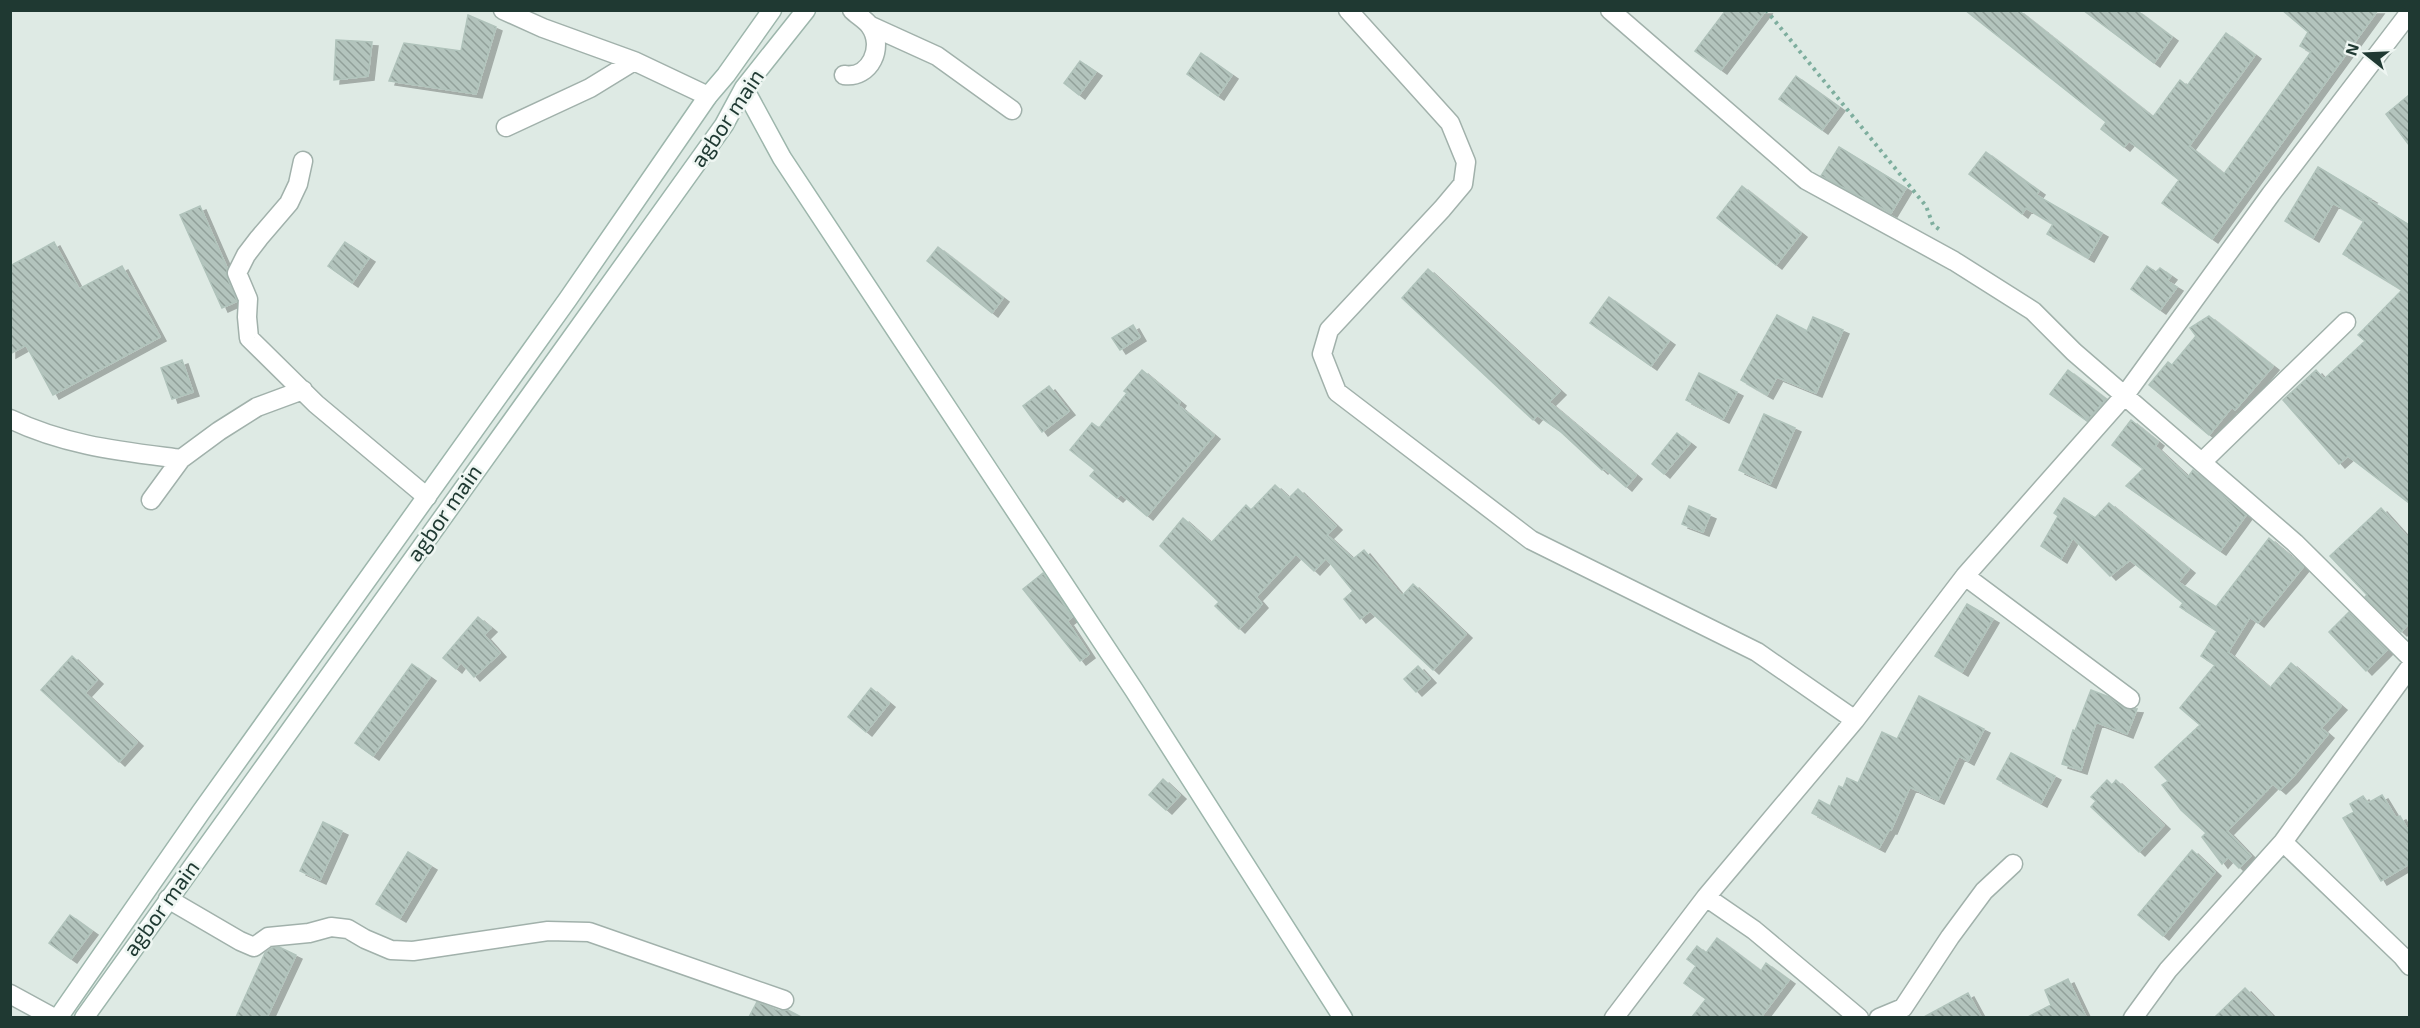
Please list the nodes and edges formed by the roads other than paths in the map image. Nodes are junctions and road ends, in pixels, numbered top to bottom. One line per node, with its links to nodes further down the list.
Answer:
1 (502, 10): 9 (street)
2 (772, 10): 12 (street, agbor main)
3 (806, 10): 11 (street, agbor main)
4 (852, 10): 8 (street)
5 (1348, 10): 30 (street)
6 (1610, 10): 20 (street)
7 (2409, 12): 20 (street)
8 (871, 26): 10 (street); 13 (street)
9 (634, 61): 12 (street); 14 (street)
10 (844, 75)
11 (744, 88): 17 (street, agbor main); 40 (street)
12 (708, 96): 16 (street, agbor main)
13 (1012, 110)
14 (506, 127)
15 (303, 162): 19 (street)
16 (568, 299): 17 (street); 24 (street, agbor main)
17 (586, 315): 34 (street, agbor main)
18 (2346, 322): 23 (street)
19 (303, 390): 22 (street); 24 (street)
20 (2125, 395): 23 (street); 26 (street)
21 (10, 419): 22 (street)
22 (181, 459): 25 (street)
23 (2202, 462): 27 (street)
24 (427, 497): 38 (street, agbor main)
25 (151, 500)
26 (1965, 576): 29 (street); 30 (street)
27 (2409, 657)
28 (2409, 667): 31 (street)
29 (2130, 699)
30 (1855, 720): 33 (street)
31 (2283, 842): 35 (street); 44 (street)
32 (2013, 864): 43 (street)
33 (1706, 897): 41 (street); 42 (street)
34 (168, 899): 37 (street); 39 (street, agbor main)
35 (2409, 966)
36 (10, 994): 38 (street)
37 (784, 1000)
38 (56, 1017)
39 (84, 1017)
40 (1343, 1017)
41 (1614, 1017)
42 (1859, 1017)
43 (1879, 1017)
44 (2133, 1017)

